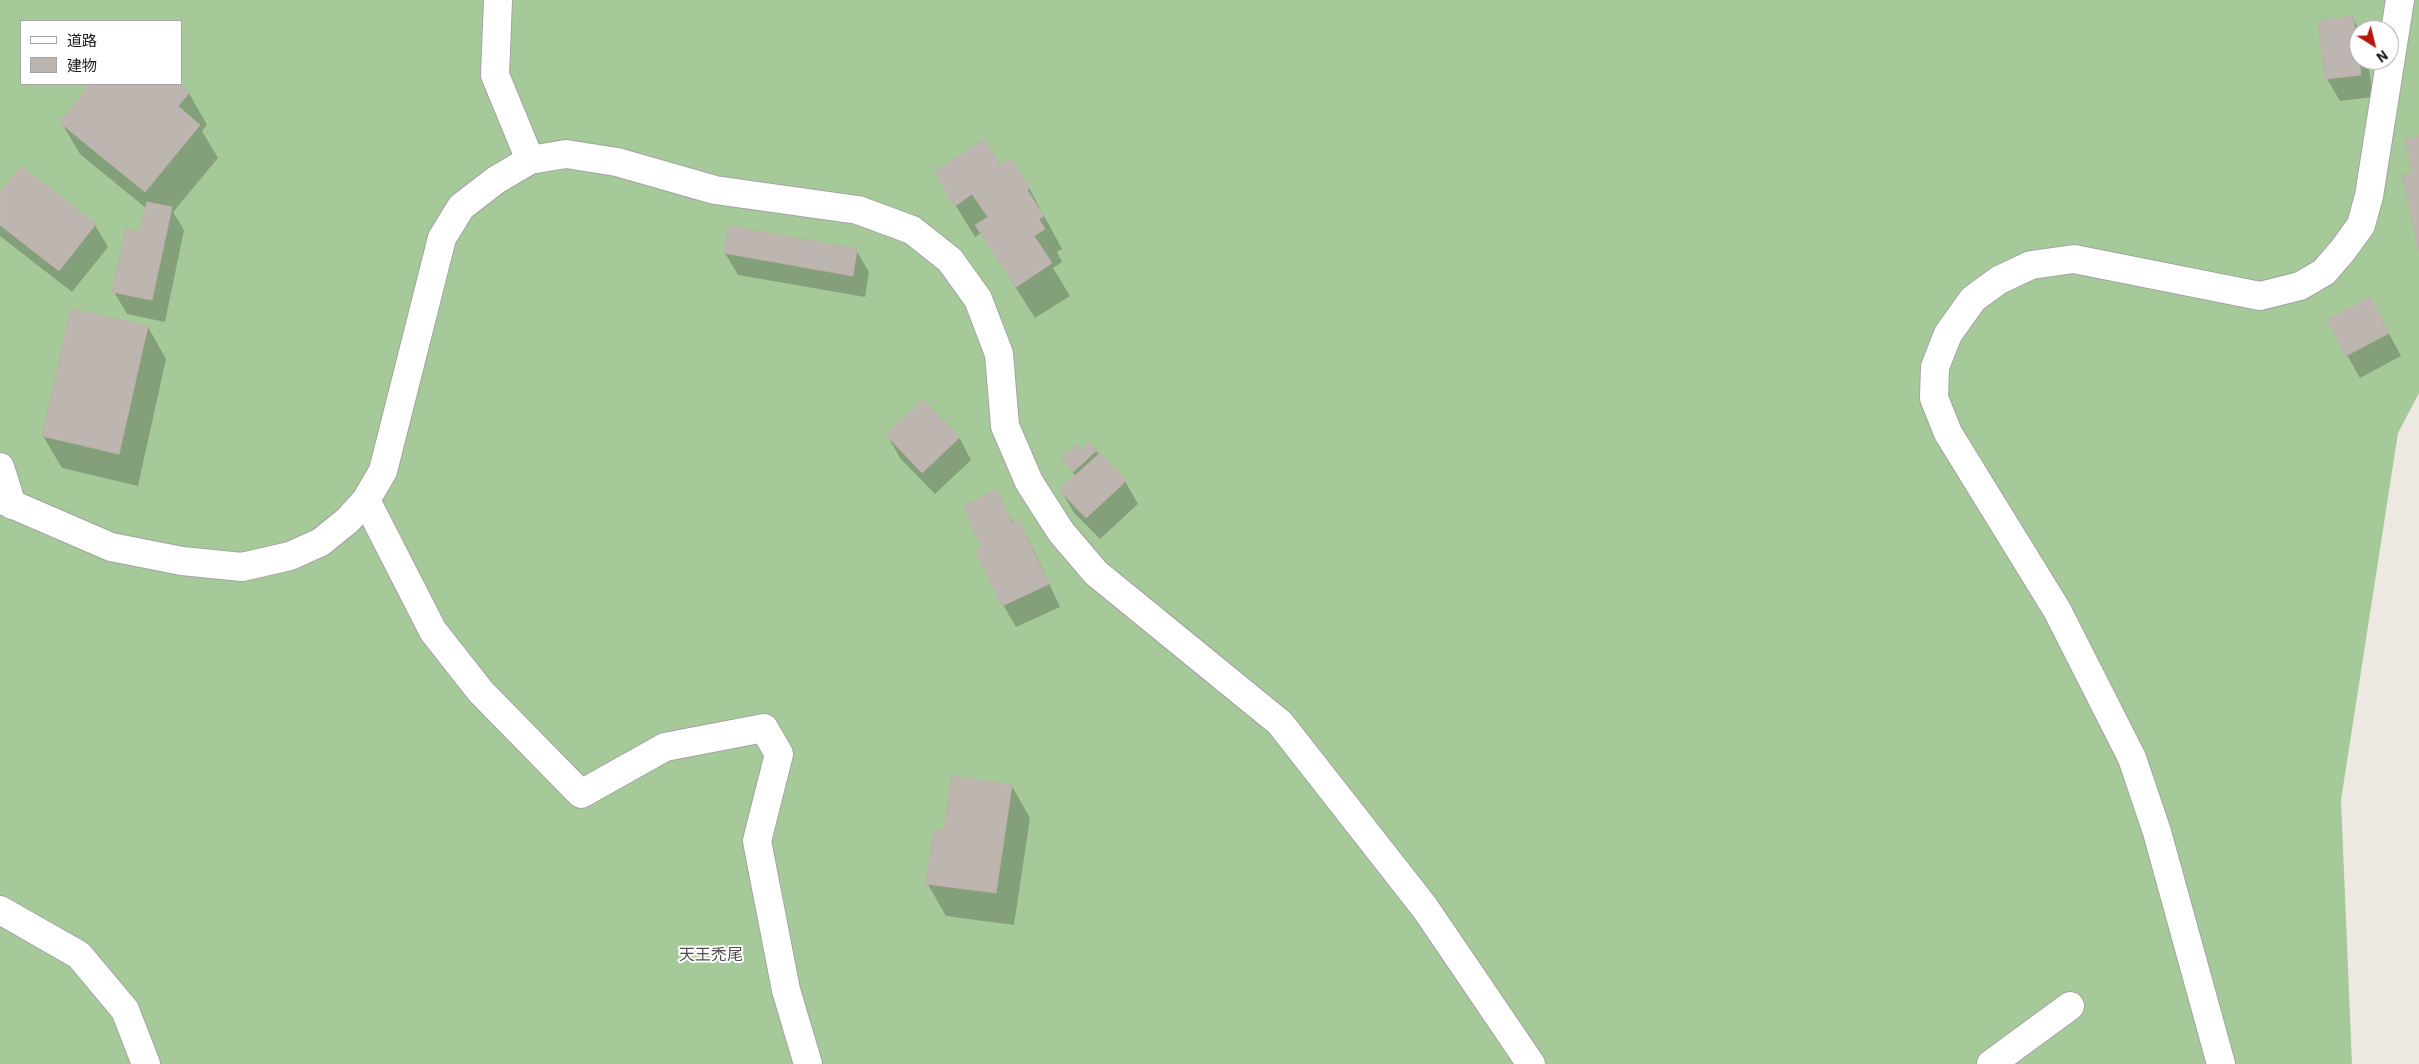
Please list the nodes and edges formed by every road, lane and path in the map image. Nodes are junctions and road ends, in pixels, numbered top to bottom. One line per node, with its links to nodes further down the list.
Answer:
1 (498, 0): 3 (street)
2 (2400, 0): 13 (street)
3 (530, 160): 5 (street); 11 (street)
4 (0, 467): 6 (street)
5 (366, 500): 6 (street); 10 (street)
6 (6, 502)
7 (0, 910): 9 (street)
8 (2070, 1006): 12 (street)
9 (146, 1064)
10 (808, 1064)
11 (1531, 1064)
12 (1991, 1064)
13 (2221, 1064)

